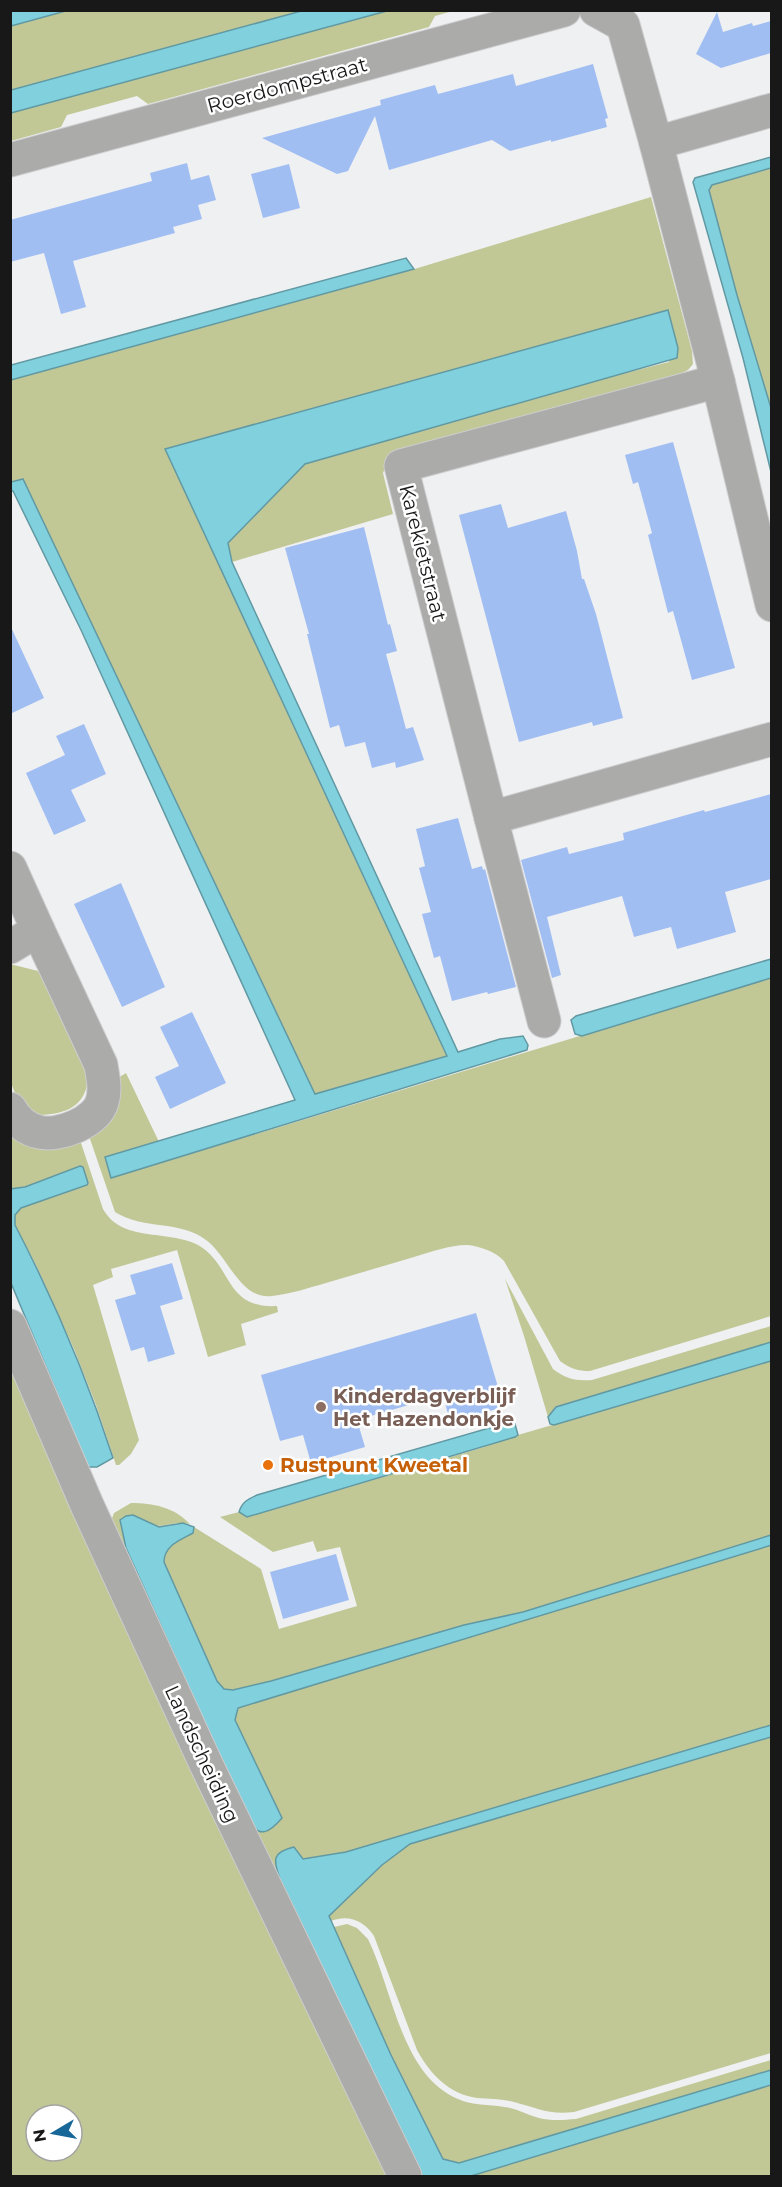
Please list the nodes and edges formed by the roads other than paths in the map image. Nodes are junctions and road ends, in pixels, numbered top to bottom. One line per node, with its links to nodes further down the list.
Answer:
1 (564, 10): 5 (street, Roerdompstraat)
2 (596, 10): 4 (street)
3 (771, 111): 4 (street)
4 (656, 143): 6 (street)
5 (10, 160)
6 (718, 381): 7 (street); 9 (street, Karekietstraat)
7 (771, 605)
8 (771, 739): 9 (street)
9 (491, 818): 13 (street, Karekietstraat)
10 (10, 868): 11 (street)
11 (38, 930): 12 (street); 14 (street)
12 (10, 947)
13 (544, 1021)
14 (10, 1109)
15 (10, 1326): 16 (street, Landscheiding)
16 (405, 2176)

